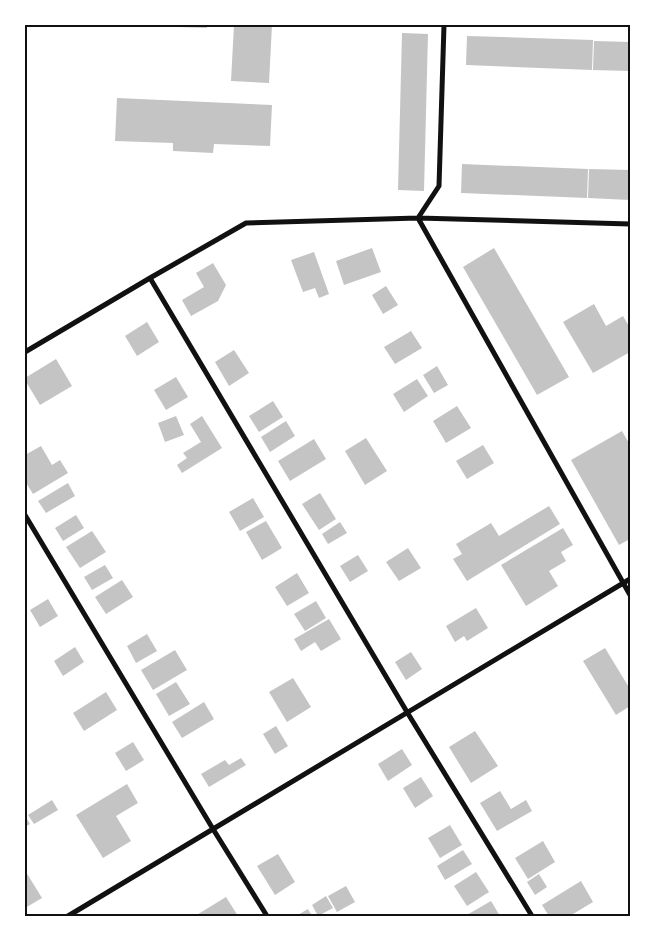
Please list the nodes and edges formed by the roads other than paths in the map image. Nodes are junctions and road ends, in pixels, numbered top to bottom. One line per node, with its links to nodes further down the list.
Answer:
1 (444, 25): 2 (street)
2 (418, 218): 3 (street); 4 (street); 8 (street)
3 (630, 224)
4 (150, 278): 5 (street); 10 (street)
5 (25, 352)
6 (25, 515): 11 (street)
7 (630, 579): 8 (street)
8 (623, 583): 9 (street); 10 (street)
9 (630, 595)
10 (407, 712): 11 (street); 14 (street)
11 (213, 829): 12 (street); 13 (street)
12 (68, 916)
13 (267, 916)
14 (532, 916)

